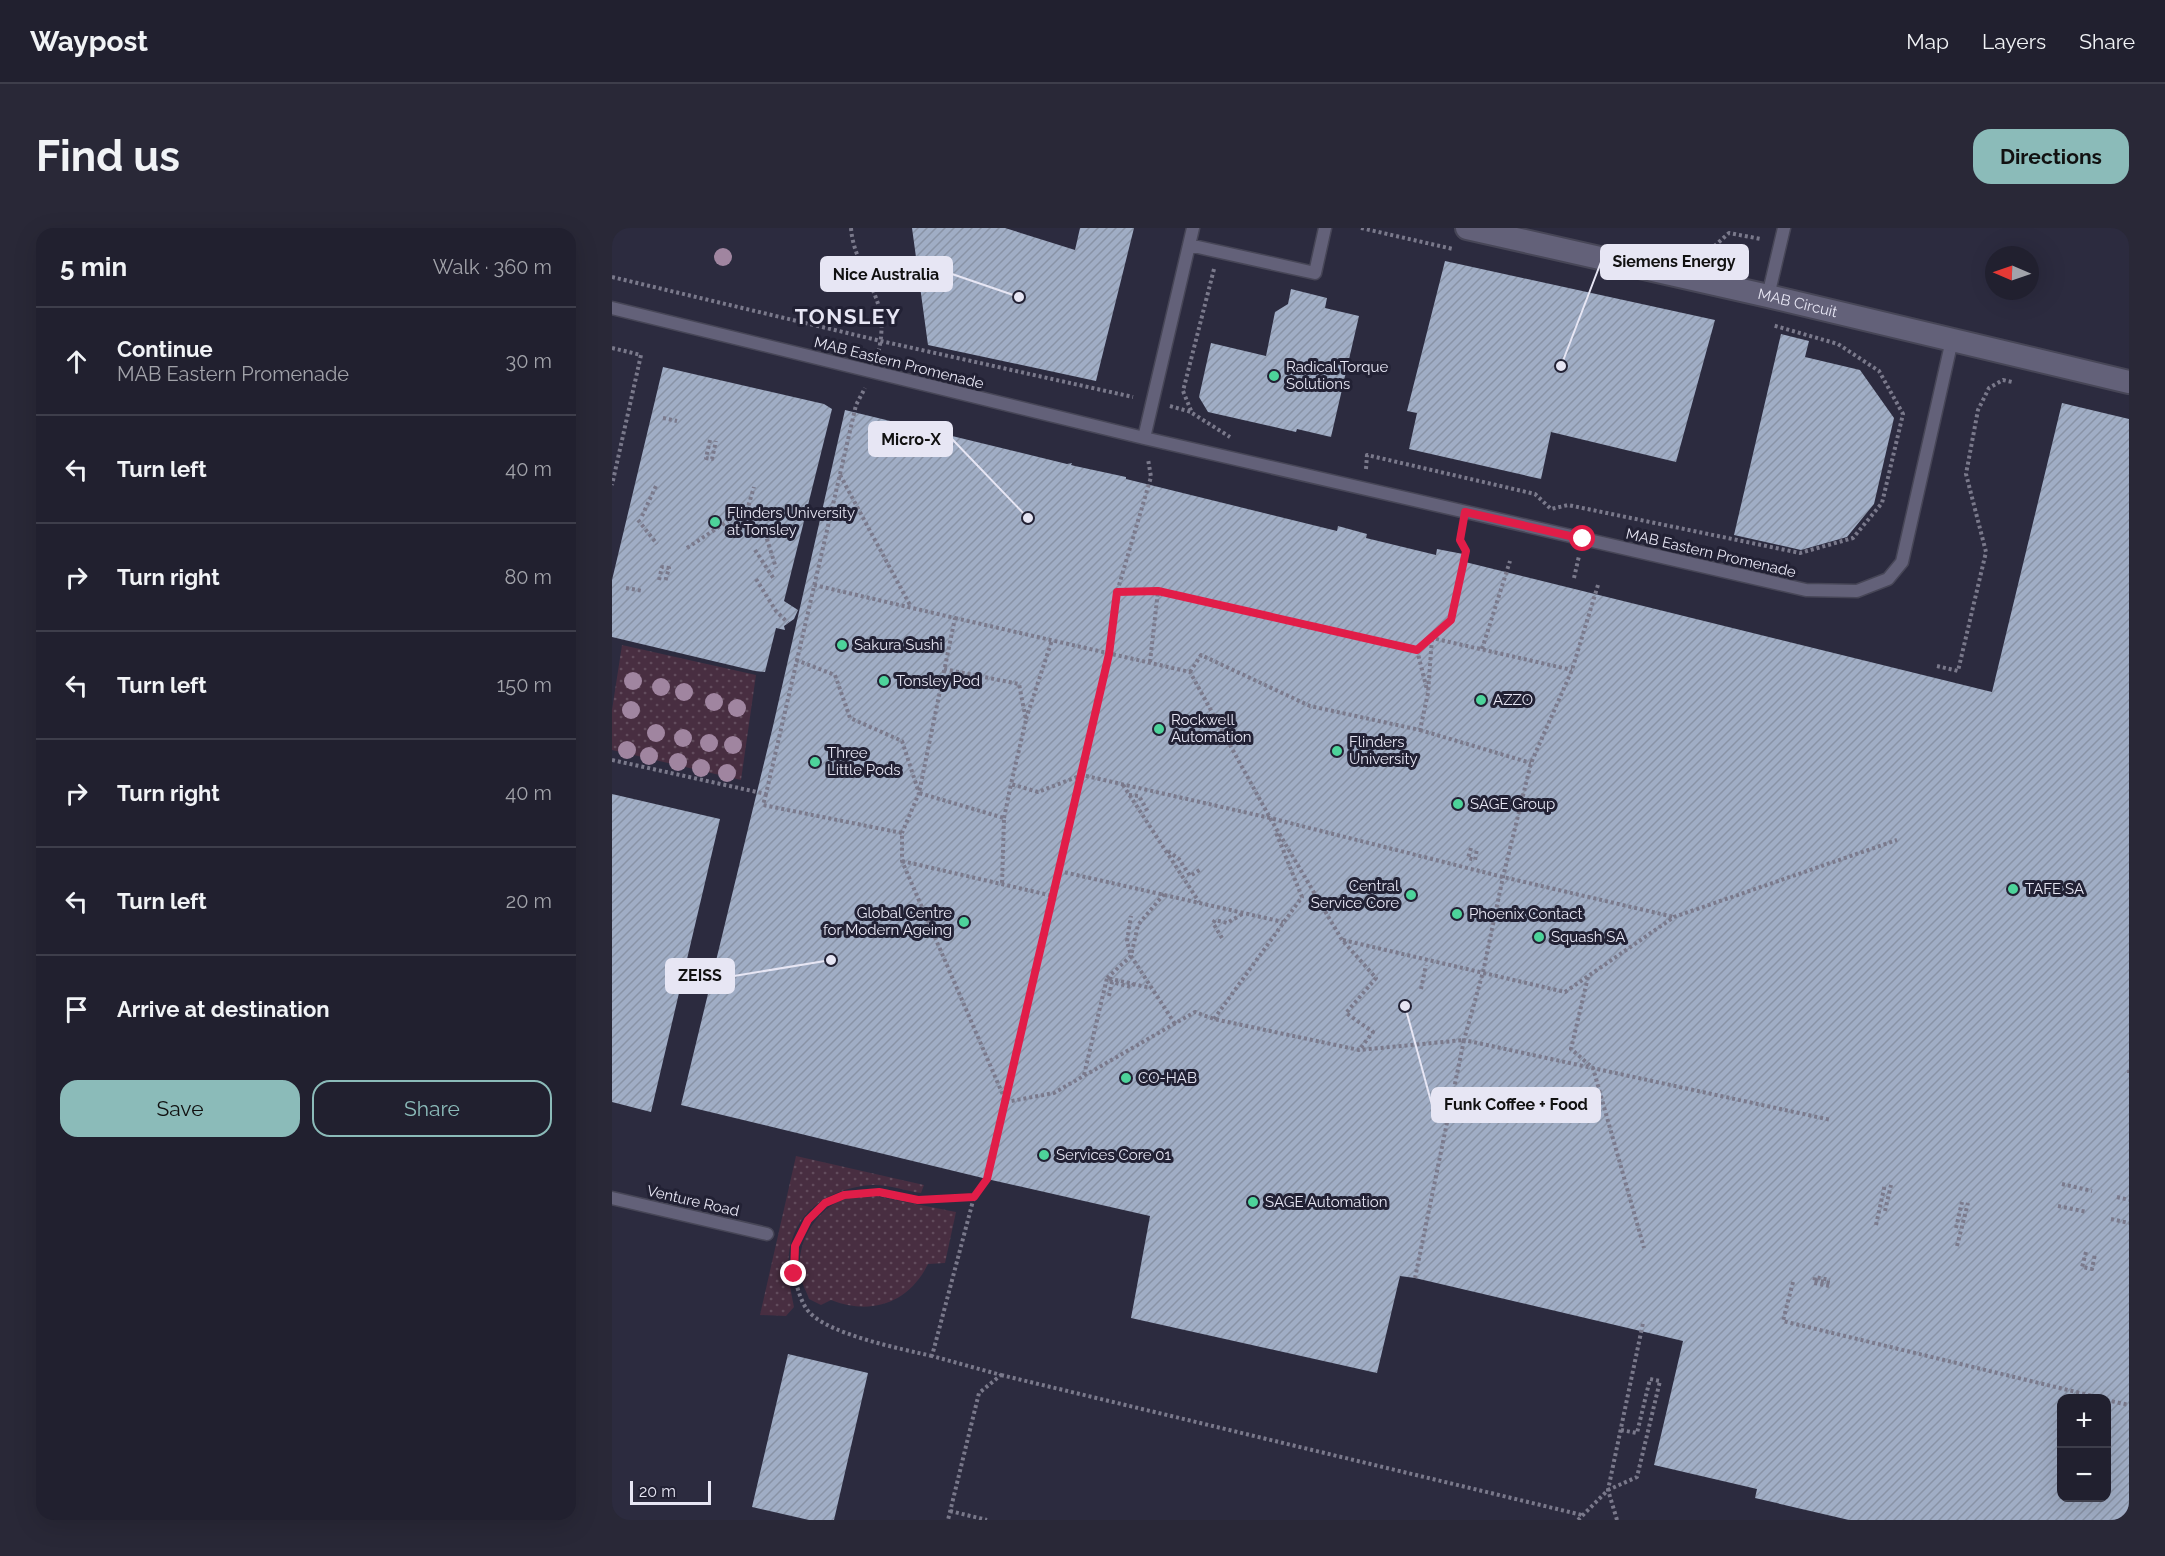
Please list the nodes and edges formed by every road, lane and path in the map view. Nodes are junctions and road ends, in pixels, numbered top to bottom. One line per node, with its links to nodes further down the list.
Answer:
1 (850, 228): 14 (path)
2 (1193, 228): 7 (lane)
3 (1325, 228): 9 (lane)
4 (1467, 228): 11 (street, MAB Circuit)
5 (1784, 228): 6 (lane)
6 (1781, 243): 8 (path); 11 (lane)
7 (1189, 245): 9 (lane); 20 (lane)
8 (1686, 251)
9 (1218, 252): 27 (path)
10 (612, 277): 14 (path)
11 (1768, 296): 13 (street, MAB Circuit)
12 (612, 308): 17 (lane, MAB Eastern Promenade)
13 (1952, 340): 18 (street, MAB Circuit); 33 (lane, MAB Eastern Promenade)
14 (881, 341): 17 (path); 20 (path)
15 (1838, 344): 28 (path)
16 (612, 348): 30 (path)
17 (873, 373): 24 (lane, MAB Eastern Promenade)
18 (2129, 382)
19 (2014, 383): 64 (path)
20 (1153, 401): 24 (lane)
21 (856, 405): 29 (path)
22 (663, 418): 23 (path)
23 (676, 421)
24 (1144, 438): 33 (lane, MAB Eastern Promenade); 53 (path)
25 (710, 440): 26 (path)
26 (717, 441)
27 (1237, 441)
28 (1359, 470)
29 (840, 474): 48 (path); 54 (path)
30 (612, 485)
31 (656, 486): 34 (path)
32 (754, 487): 35 (path)
33 (1465, 512): 57 (path)
34 (642, 516)
35 (746, 516)
36 (638, 520): 39 (path)
37 (728, 521): 40 (path)
38 (765, 533): 43 (path)
39 (657, 544)
40 (687, 548)
41 (755, 550): 45 (path)
42 (1509, 561): 59 (path)
43 (776, 568)
44 (756, 579): 56 (path)
45 (774, 579)
46 (659, 580): 47 (path)
47 (665, 582)
48 (814, 585): 54 (path); 62 (path)
49 (1598, 585): 66 (path)
50 (626, 588): 51 (path)
51 (643, 591)
52 (1158, 591): 53 (path); 60 (path); 63 (path)
53 (1117, 592): 61 (path)
54 (911, 607): 55 (path)
55 (955, 618): 58 (path); 65 (path)
56 (788, 623)
57 (1432, 638): 59 (path); 60 (path); 68 (path)
58 (1052, 640): 61 (path); 69 (path)
59 (1482, 649): 66 (path)
60 (1417, 650): 68 (path)
61 (1109, 654): 63 (path); 73 (path)
62 (796, 660): 76 (path); 77 (path)
63 (1150, 663): 67 (path)
64 (1937, 666)
65 (944, 669): 69 (path); 76 (path)
66 (1572, 670): 72 (path)
67 (1190, 672): 70 (path); 81 (path)
68 (1428, 693): 70 (path)
69 (1026, 720): 74 (path)
70 (1420, 730): 72 (path)
71 (612, 760): 77 (path)
72 (1531, 763): 90 (path)
73 (1082, 775): 74 (path); 75 (path); 89 (path)
74 (1011, 784): 80 (path)
75 (1123, 784): 78 (path); 81 (path)
76 (919, 793): 80 (path); 82 (path)
77 (766, 794): 82 (path)
78 (1129, 795): 79 (path); 84 (path)
79 (1148, 812)
80 (1004, 818): 91 (path)
81 (1270, 818): 90 (path); 98 (path); 100 (path)
82 (902, 833): 87 (path)
83 (1897, 840): 97 (path)
84 (1164, 848): 88 (path); 94 (path)
85 (1471, 848): 86 (path)
86 (1477, 849)
87 (902, 861): 91 (path); 116 (path)
88 (1201, 868)
89 (1059, 871): 92 (path); 93 (path)
90 (1503, 877): 97 (path); 103 (path)
91 (1002, 884): 93 (path)
92 (1164, 894): 94 (path); 101 (path)
93 (1053, 896): 116 (path)
94 (1199, 902): 95 (path)
95 (1245, 913): 98 (path); 99 (path)
96 (1131, 915): 101 (path)
97 (1674, 917): 104 (path)
98 (1283, 922): 110 (path)
99 (1222, 938)
100 (1342, 940): 103 (path); 113 (path)
101 (1131, 956): 105 (path); 107 (path)
102 (1426, 965): 108 (path)
103 (1483, 972): 104 (path); 112 (path)
104 (1588, 977): 114 (path)
105 (1107, 978): 106 (path); 115 (path)
106 (1134, 984): 107 (path); 109 (path)
107 (1151, 988): 111 (path)
108 (1420, 989)
109 (1109, 996)
110 (1214, 1019): 111 (path); 113 (path)
111 (1175, 1024): 115 (path)
112 (1464, 1040): 113 (path); 114 (path); 138 (path)
113 (1359, 1050)
114 (1593, 1068): 117 (path); 135 (path)
115 (1084, 1076): 116 (path)
116 (1006, 1102): 121 (path)
117 (1831, 1120)
118 (2062, 1184): 120 (path)
119 (1891, 1185): 131 (path)
120 (2092, 1191)
121 (974, 1197): 141 (path); 141 (path)
122 (2117, 1197): 124 (path)
123 (612, 1198): 133 (lane, Venture Road)
124 (2129, 1200)
125 (1962, 1202): 132 (path)
126 (1968, 1203): 134 (path)
127 (2058, 1206): 128 (path)
128 (2087, 1212)
129 (2111, 1219): 130 (path)
130 (2129, 1223)
131 (1876, 1225)
132 (1956, 1228)
133 (767, 1234)
134 (1957, 1246)
135 (1644, 1248)
136 (2086, 1252): 137 (path)
137 (2095, 1254)
138 (1415, 1278)
139 (1793, 1282): 143 (path)
140 (1643, 1323): 146 (path)
141 (932, 1356): 142 (path)
142 (1001, 1375): 148 (path); 149 (path)
143 (2084, 1394)
144 (2111, 1401): 145 (path)
145 (2129, 1405)
146 (1621, 1430): 147 (path); 147 (path)
147 (1608, 1490): 149 (path); 153 (path)
148 (950, 1511): 150 (path); 151 (path)
149 (1582, 1515): 152 (path)
150 (948, 1520)
151 (987, 1520)
152 (1578, 1520)
153 (1617, 1520)

